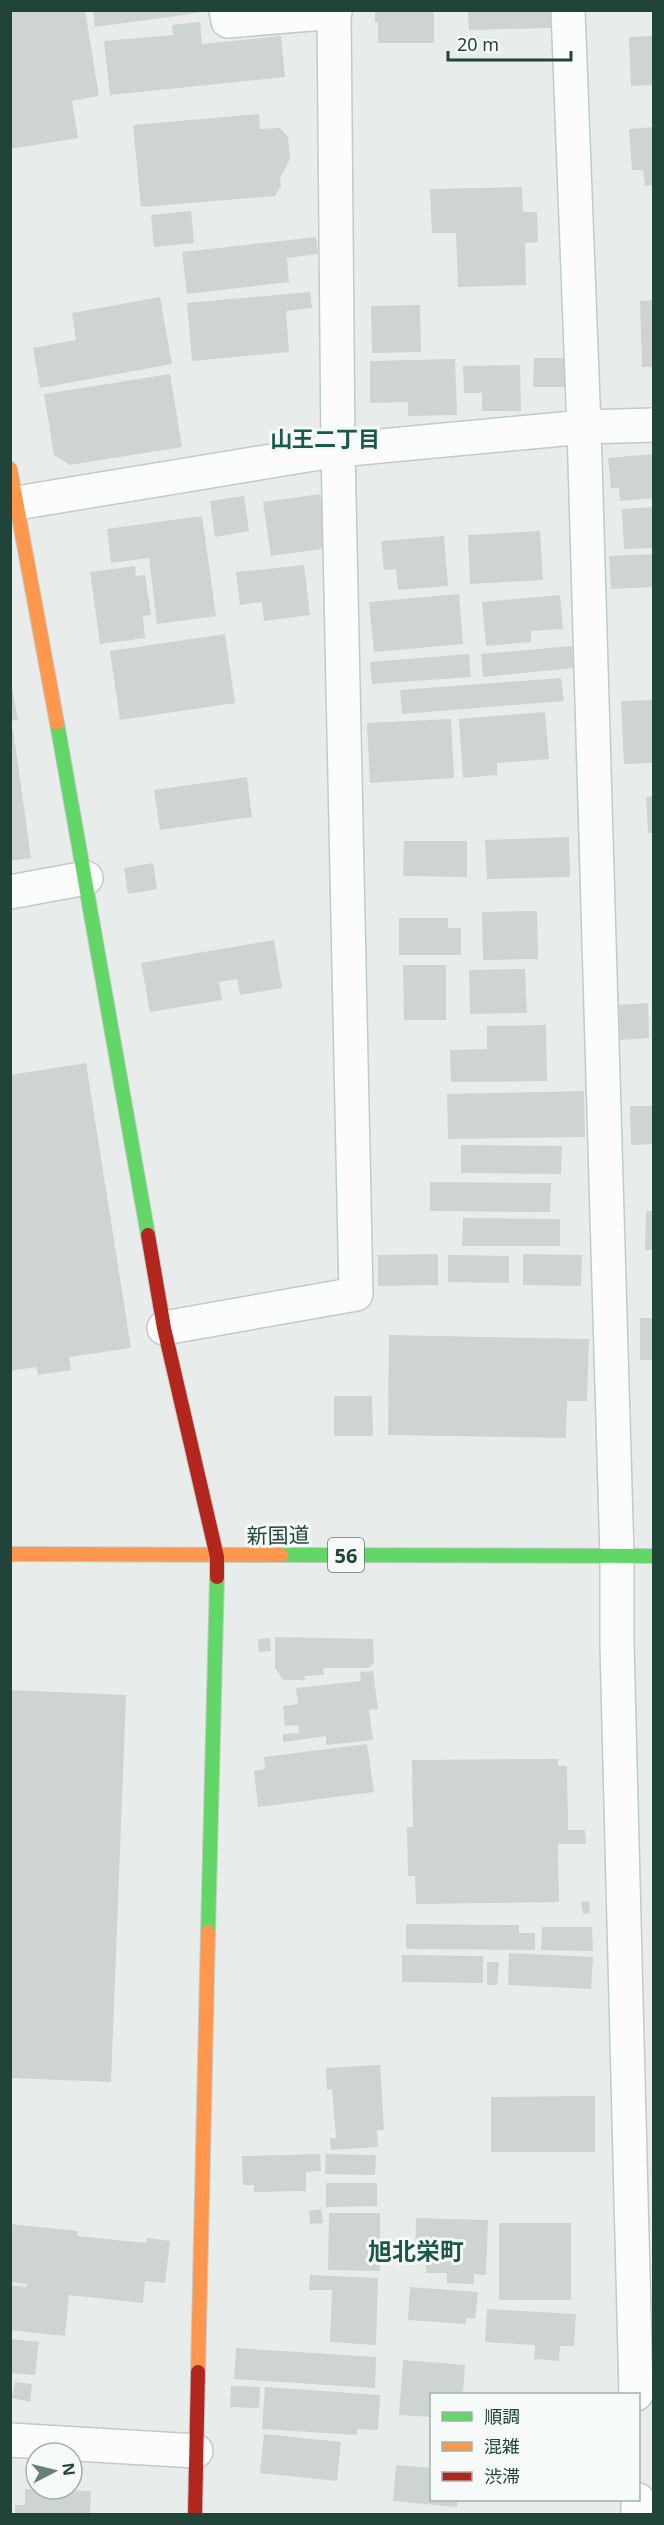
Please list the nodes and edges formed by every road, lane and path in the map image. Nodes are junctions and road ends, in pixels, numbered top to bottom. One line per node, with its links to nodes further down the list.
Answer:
1 (226, 10): 3 (street)
2 (568, 10): 5 (street)
3 (334, 11): 6 (street)
4 (654, 425): 5 (street)
5 (584, 427): 6 (street); 13 (street)
6 (338, 450): 8 (street); 11 (street)
7 (10, 469): 8 (street)
8 (17, 503): 9 (street)
9 (86, 878): 10 (street); 11 (street)
10 (10, 892)
11 (164, 1328): 15 (street)
12 (10, 1554): 15 (street, 新国道 / 56)
13 (617, 1556): 14 (street, 新国道 / 56); 15 (street, 新国道 / 56); 16 (street)
14 (654, 1556)
15 (217, 1557): 18 (street)
16 (636, 2393)
17 (10, 2440): 18 (street)
18 (196, 2451): 19 (street)
19 (195, 2514)

